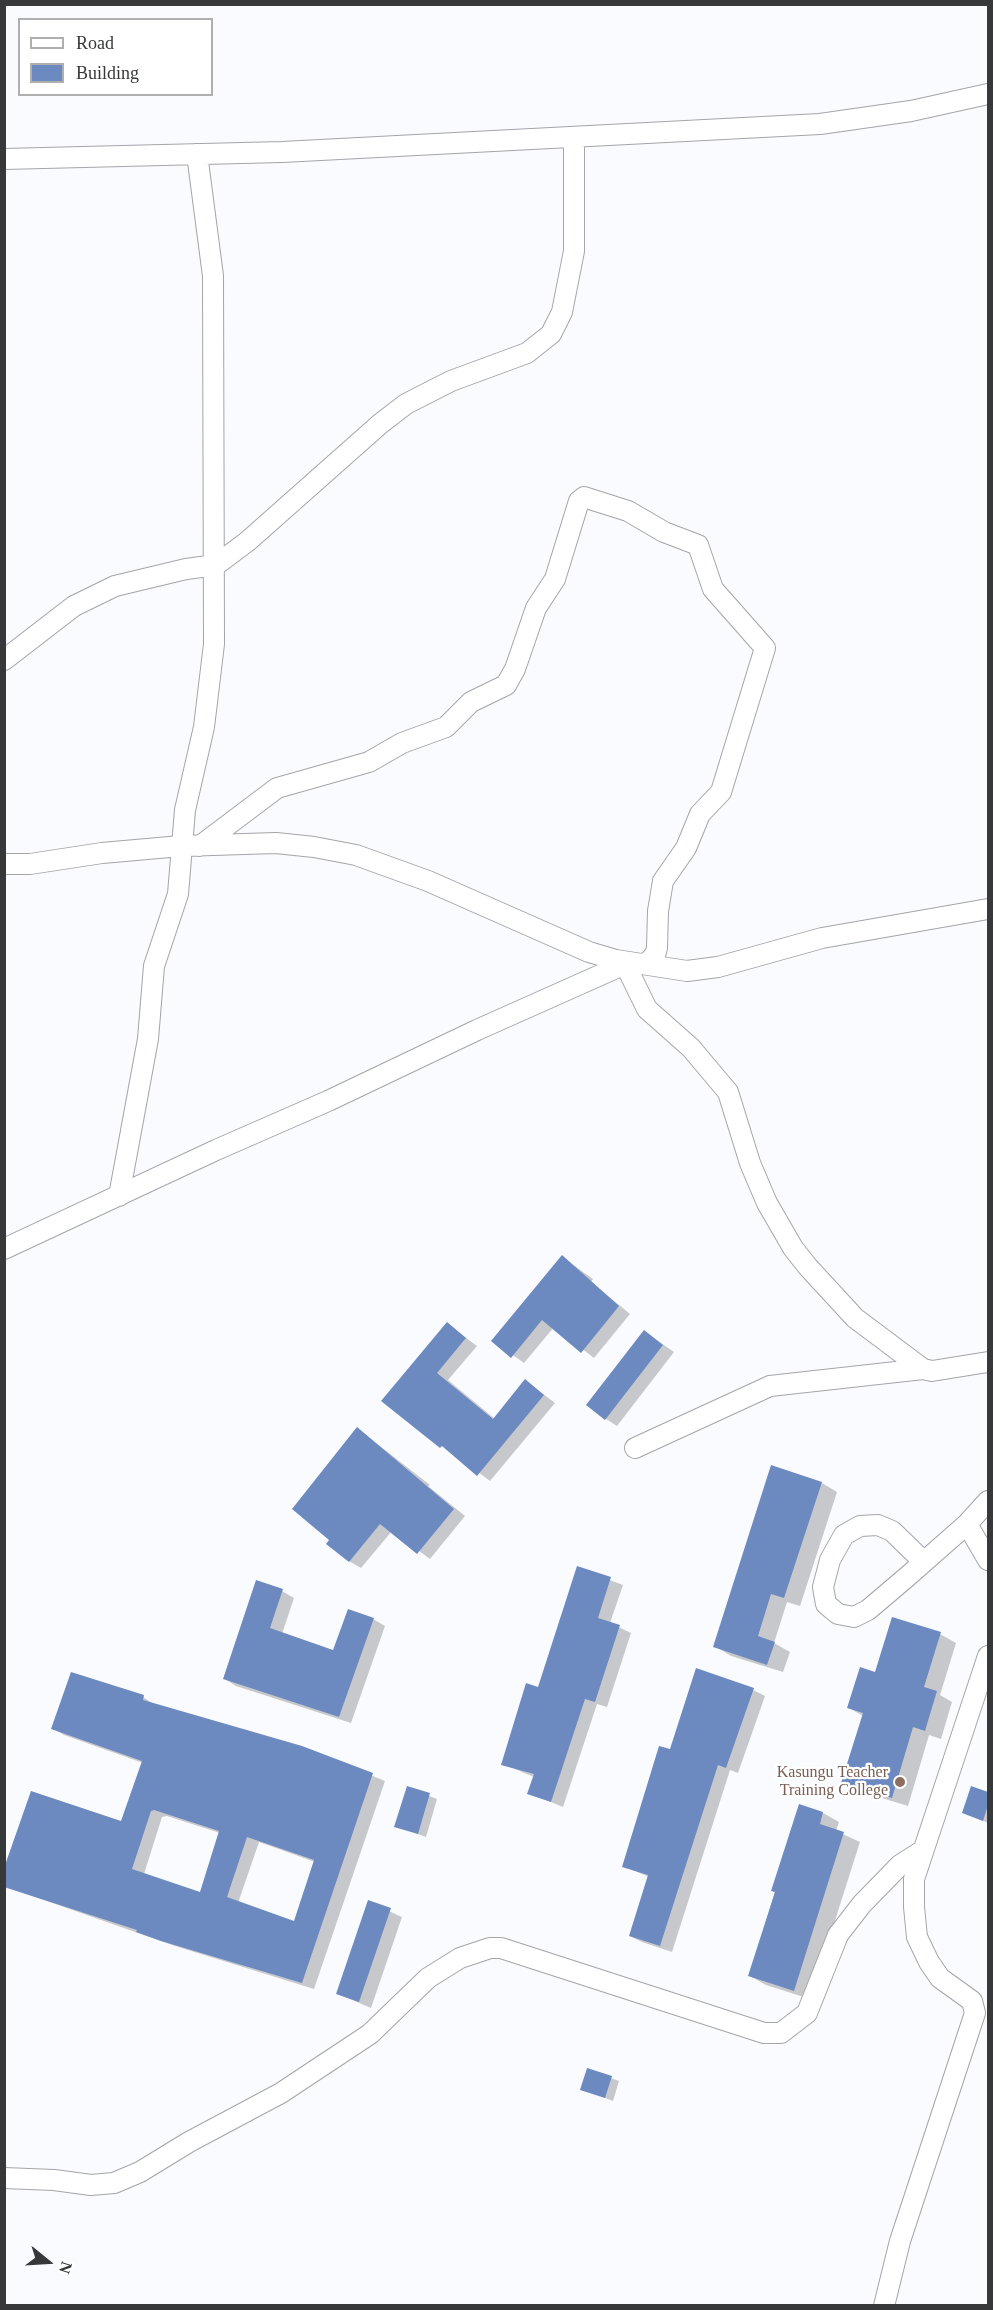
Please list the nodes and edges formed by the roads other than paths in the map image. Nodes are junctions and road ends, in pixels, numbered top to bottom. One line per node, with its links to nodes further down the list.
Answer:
1 (988, 94): 2 (street)
2 (574, 137): 3 (street); 5 (street)
3 (197, 154): 4 (street); 5 (street)
4 (4, 159)
5 (216, 565): 6 (street); 7 (street)
6 (4, 660)
7 (190, 846): 8 (street); 10 (street); 11 (street); 12 (street)
8 (4, 864)
9 (988, 909): 11 (street)
10 (625, 963): 11 (street); 12 (street); 15 (street)
11 (646, 964)
12 (119, 1196): 13 (street)
13 (4, 1249)
14 (988, 1362): 15 (street)
15 (923, 1369): 16 (street)
16 (635, 1448)
17 (988, 1501): 18 (street)
18 (967, 1524): 19 (street); 20 (street)
19 (988, 1560)
20 (924, 1562): 20 (street)
21 (988, 1656): 22 (street)
22 (922, 1851): 23 (street); 24 (street)
23 (4, 2178)
24 (884, 2306)

